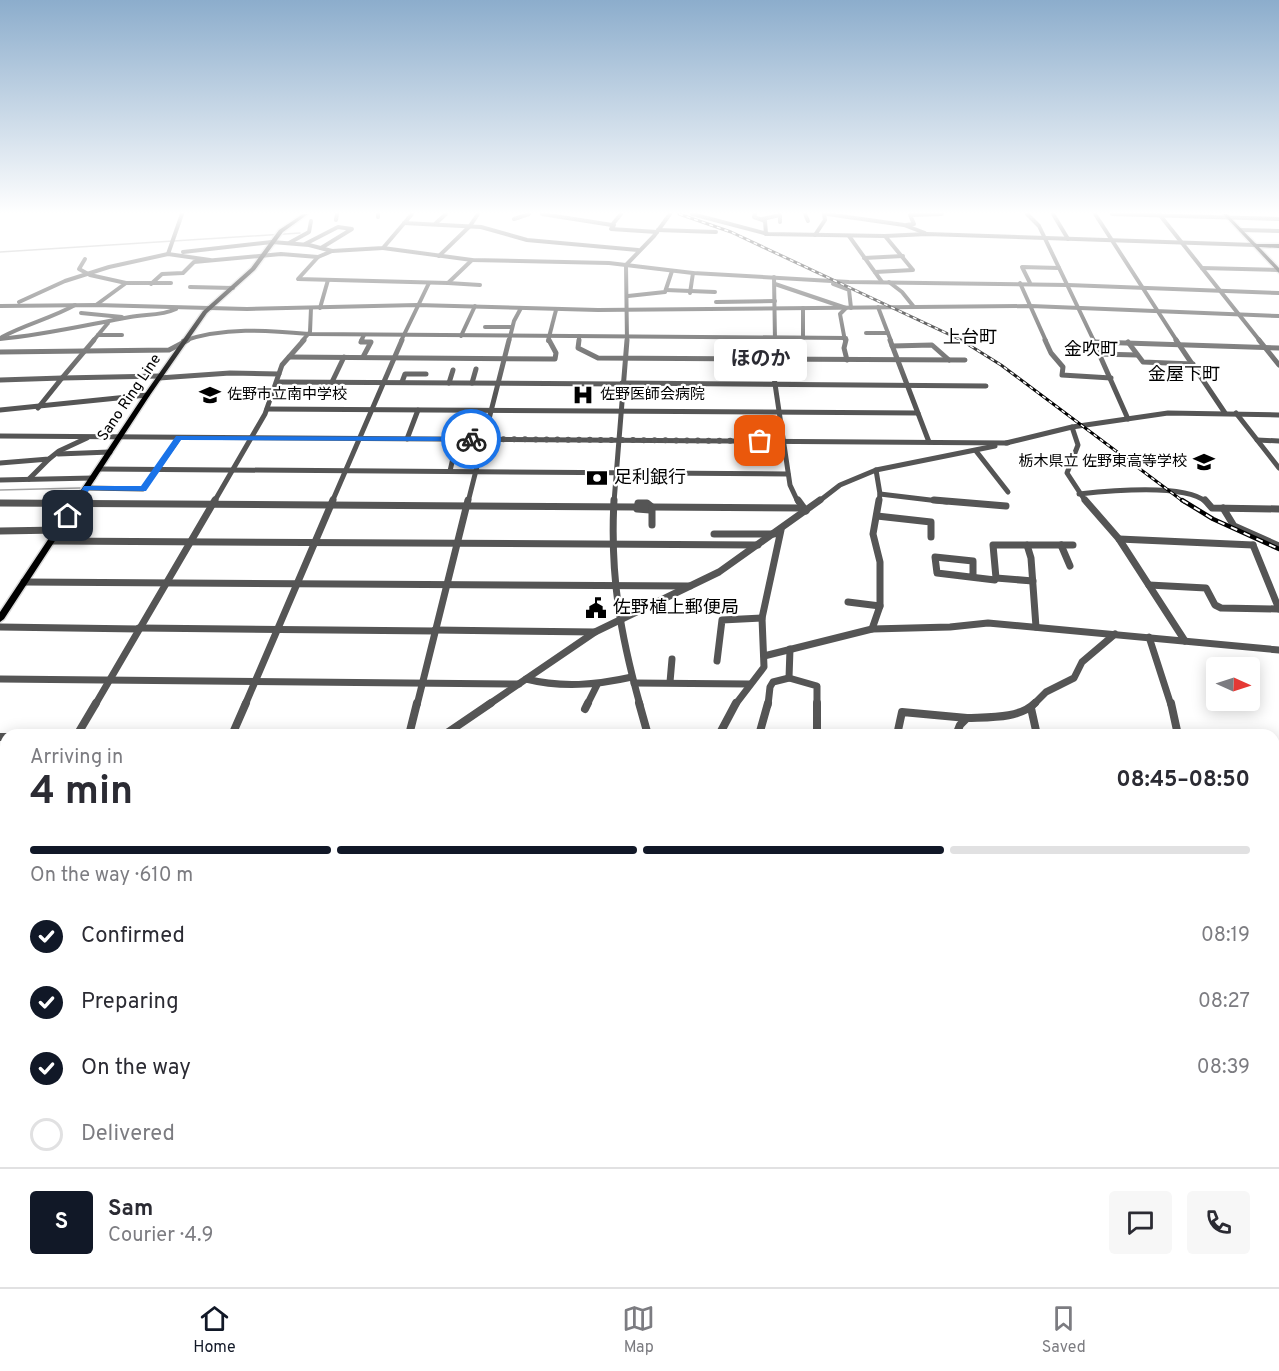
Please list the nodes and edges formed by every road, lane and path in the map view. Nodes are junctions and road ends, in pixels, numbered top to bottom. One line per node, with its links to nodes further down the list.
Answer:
1 (88, 274): 21 (street); 44 (street)
2 (162, 274): 26 (street)
3 (246, 274): 31 (main road, Sano Ring Line)
4 (303, 274): 16 (street)
5 (457, 274): 23 (street)
6 (627, 274): 38 (street)
7 (671, 274): 33 (street)
8 (693, 274): 35 (street)
9 (714, 274): 15 (street)
10 (876, 274): 19 (street)
11 (1026, 274): 25 (street)
12 (1062, 274): 29 (street)
13 (1134, 274): 32 (street)
14 (1207, 274): 34 (street)
15 (774, 277): 17 (street); 27 (street)
16 (328, 280): 18 (street); 52 (street)
17 (826, 280): 19 (street); 55 (street)
18 (429, 282): 23 (street); 43 (street)
19 (882, 282): 20 (street)
20 (889, 282): 24 (street); 48 (street)
21 (126, 283): 26 (street); 42 (street)
22 (171, 283): 26 (street)
23 (448, 283): 28 (street)
24 (1020, 283): 25 (street); 46 (street)
25 (1030, 283): 29 (street)
26 (151, 284)
27 (775, 284): 39 (street); 55 (street)
28 (480, 285)
29 (1068, 285): 32 (street); 56 (street)
30 (190, 287): 31 (street)
31 (233, 288): 57 (main road, Sano Ring Line)
32 (1143, 288): 34 (street); 62 (street)
33 (666, 290): 35 (street); 38 (street)
34 (1220, 291): 37 (street); 64 (street)
35 (690, 292): 36 (street)
36 (714, 292)
37 (1279, 293)
38 (628, 296): 61 (street)
39 (775, 301): 40 (street); 59 (street)
40 (716, 302)
41 (75, 304): 42 (street); 44 (street); 86 (street)
42 (96, 305): 50 (street)
43 (417, 305): 45 (street); 52 (street); 77 (street)
44 (9, 306): 49 (street)
45 (475, 306): 53 (street); 78 (street)
46 (1031, 306): 48 (street); 56 (street); 118 (street)
47 (878, 307): 48 (street); 55 (street); 72 (street)
48 (914, 307)
49 (0, 308)
50 (178, 308): 57 (street); 67 (street)
51 (311, 308): 52 (street); 57 (street); 73 (street)
52 (320, 308)
53 (521, 308): 60 (street); 70 (street)
54 (803, 308): 55 (street); 59 (street); 84 (street)
55 (848, 308): 85 (street)
56 (1079, 308): 62 (street); 88 (street)
57 (208, 309): 87 (main road, Sano Ring Line)
58 (730, 309): 59 (street); 61 (street); 66 (street)
59 (775, 309): 83 (street)
60 (556, 310): 61 (street); 79 (street)
61 (627, 310): 81 (street)
62 (1158, 311): 64 (street); 90 (street)
63 (81, 314): 67 (street)
64 (1239, 314): 65 (street); 92 (street)
65 (1279, 316)
66 (733, 319)
67 (128, 320): 68 (street)
68 (111, 322): 74 (street); 86 (street)
69 (485, 327): 70 (street)
70 (512, 327): 82 (street)
71 (866, 333): 72 (street)
72 (888, 333): 91 (street)
73 (309, 334): 76 (street); 87 (street); 99 (street)
74 (98, 335): 75 (street); 95 (street)
75 (122, 335)
76 (364, 335): 77 (street); 101 (street)
77 (404, 335): 78 (street); 102 (street)
78 (461, 336): 82 (street)
79 (549, 336): 80 (street); 82 (street); 103 (street)
80 (579, 336): 81 (street); 104 (street)
81 (626, 336): 83 (street); 104 (street)
82 (510, 337): 103 (street)
83 (776, 337): 84 (street); 110 (street)
84 (803, 338): 85 (street)
85 (846, 338): 105 (street)
86 (0, 339)
87 (187, 340): 94 (street); 109 (main road, Sano Ring Line)
88 (1095, 342): 89 (street); 97 (street)
89 (1128, 342): 90 (street); 98 (street)
90 (1180, 344): 92 (street); 111 (street)
91 (892, 346): 106 (street); 107 (street)
92 (1266, 347): 93 (street); 112 (street)
93 (1279, 348)
94 (169, 350): 95 (street); 109 (street)
95 (85, 351): 96 (street); 117 (street)
96 (0, 352)
97 (1100, 354): 98 (street); 118 (street)
98 (1137, 354): 111 (street)
99 (289, 357): 100 (street); 115 (street)
100 (344, 357): 101 (street); 121 (street)
101 (363, 357): 102 (street)
102 (394, 358): 103 (street); 122 (street)
103 (504, 358): 127 (street)
104 (624, 359): 110 (street); 128 (street)
105 (848, 360): 106 (street); 110 (street)
106 (897, 360): 107 (street); 130 (street)
107 (949, 360): 108 (street)
108 (964, 360)
109 (172, 361): 116 (main road, Sano Ring Line)
110 (772, 361): 129 (street)
111 (1193, 364): 142 (street)
112 (1279, 364)
113 (476, 369): 126 (street)
114 (453, 370): 125 (street)
115 (279, 374): 116 (street); 120 (street)
116 (159, 377): 117 (street); 132 (main road, Sano Ring Line)
117 (62, 378): 119 (street); 133 (street)
118 (1111, 378): 145 (street)
119 (0, 380)
120 (278, 382): 121 (street); 134 (street)
121 (332, 382): 122 (street)
122 (384, 382): 123 (street); 135 (street)
123 (402, 382): 124 (street); 124 (street)
124 (422, 383): 125 (street)
125 (449, 383): 126 (street)
126 (472, 383): 127 (street)
127 (498, 383): 128 (street); 138 (street)
128 (622, 384): 129 (street); 139 (street)
129 (775, 384): 130 (street); 140 (street)
130 (908, 386): 131 (street); 141 (street)
131 (986, 386)
132 (147, 395): 133 (street); 149 (main road, Sano Ring Line)
133 (38, 408): 136 (street)
134 (267, 409): 135 (street); 151 (street)
135 (372, 409): 137 (street); 152 (street)
136 (0, 410)
137 (418, 410): 138 (street); 153 (street)
138 (491, 410): 139 (street); 154 (street)
139 (621, 411): 140 (street); 155 (street)
140 (779, 412): 141 (street); 158 (street)
141 (918, 413): 159 (street)
142 (1226, 413): 143 (street); 145 (street)
143 (1236, 413): 144 (street); 156 (street)
144 (1279, 415)
145 (1128, 418): 146 (street)
146 (1072, 427): 160 (street); 183 (street)
147 (0, 436): 148 (street)
148 (90, 437): 149 (street); 163 (street)
149 (119, 438): 150 (street); 162 (main road, Sano Ring Line)
150 (178, 438): 151 (street); 169 (street)
151 (250, 438): 152 (street); 170 (street)
152 (359, 439): 153 (street); 171 (street)
153 (407, 439): 154 (street)
154 (483, 439): 155 (street); 165 (street)
155 (619, 440): 158 (street); 175 (street)
156 (1257, 440): 157 (street); 168 (street)
157 (1279, 441)
158 (783, 442): 159 (street); 176 (street)
159 (929, 442): 160 (street)
160 (1008, 443): 161 (street)
161 (976, 451): 172 (street); 181 (street)
162 (110, 452): 163 (street); 167 (main road, Sano Ring Line)
163 (55, 454): 164 (street)
164 (49, 459): 166 (street); 178 (street)
165 (478, 459): 173 (street); 174 (street)
166 (0, 463)
167 (99, 468): 169 (street); 177 (main road, Sano Ring Line)
168 (1279, 468)
169 (158, 469): 170 (street); 180 (street)
170 (232, 470): 171 (street); 186 (street)
171 (345, 470): 173 (street); 187 (street)
172 (876, 470): 182 (street); 194 (street)
173 (450, 471): 174 (street)
174 (475, 471): 175 (street); 188 (street)
175 (617, 472): 176 (street); 189 (street)
176 (788, 474): 194 (street)
177 (93, 478): 178 (street); 180 (main road, Sano Ring Line)
178 (29, 479): 179 (street)
179 (0, 480)
180 (87, 488): 184 (main road, Sano Ring Line)
181 (1008, 492)
182 (880, 494): 190 (street); 195 (street)
183 (1079, 494): 192 (street); 203 (street)
184 (77, 502): 185 (street); 186 (street); 197 (main road, Sano Ring Line)
185 (0, 503)
186 (212, 504): 187 (street); 205 (street)
187 (330, 504): 188 (street); 206 (street)
188 (467, 505): 189 (street); 207 (street)
189 (614, 506): 191 (street); 208 (street)
190 (1006, 506)
191 (652, 508): 194 (street); 196 (street)
192 (1223, 508): 193 (street); 202 (street)
193 (1279, 508)
194 (804, 509): 199 (street)
195 (877, 516): 201 (street); 228 (street)
196 (652, 525)
197 (59, 530): 198 (street); 204 (main road, Sano Ring Line)
198 (0, 531)
199 (778, 532): 200 (street); 209 (street); 230 (street)
200 (714, 534)
201 (931, 537)
202 (1258, 537): 213 (street); 214 (street)
203 (1119, 539): 213 (street); 224 (street)
204 (52, 541): 205 (street); 219 (main road, Sano Ring Line)
205 (190, 542): 206 (street); 220 (street)
206 (314, 543): 207 (street); 221 (street)
207 (457, 543): 208 (street); 222 (street)
208 (613, 544): 209 (street); 223 (street)
209 (758, 545): 225 (street)
210 (1027, 545): 211 (street); 217 (street); 218 (street)
211 (1061, 545): 212 (street); 215 (street)
212 (1073, 545)
213 (1253, 545): 229 (street)
214 (1279, 546)
215 (1070, 566)
216 (973, 577): 217 (street)
217 (996, 578): 218 (street)
218 (1033, 581): 234 (street)
219 (24, 582): 220 (street); 227 (main road, Sano Ring Line)
220 (166, 583): 221 (street); 235 (street)
221 (297, 583): 222 (street); 236 (street)
222 (446, 585): 223 (street); 238 (street)
223 (614, 585): 225 (street); 232 (street)
224 (1149, 585): 229 (street); 242 (street)
225 (692, 586): 232 (street)
226 (848, 603): 228 (street)
227 (4, 606): 231 (main road, Sano Ring Line)
228 (880, 606): 237 (street)
229 (1279, 609)
230 (762, 618): 245 (street); 247 (street)
231 (0, 619)
232 (618, 619): 239 (street); 252 (street)
233 (0, 627): 235 (street)
234 (1036, 627): 237 (street); 240 (street)
235 (139, 629): 236 (street); 250 (street)
236 (277, 629): 238 (street); 251 (street)
237 (872, 629): 243 (street)
238 (435, 630): 239 (street); 254 (street)
239 (595, 632): 253 (street)
240 (1115, 634): 241 (street); 258 (street)
241 (1149, 637): 242 (street); 272 (street)
242 (1185, 640): 244 (street)
243 (790, 649): 245 (street); 248 (street)
244 (1279, 650)
245 (764, 656): 256 (street)
246 (672, 659): 255 (street)
247 (717, 661)
248 (789, 678): 267 (street); 268 (street)
249 (0, 679): 250 (street)
250 (109, 680): 251 (street); 261 (street)
251 (255, 680): 254 (street); 262 (street)
252 (633, 680): 255 (street); 257 (street); 265 (street)
253 (523, 681): 254 (street); 257 (street); 264 (street)
254 (422, 682): 263 (street)
255 (670, 682): 256 (street)
256 (749, 684): 266 (street)
257 (597, 685): 259 (street)
258 (1031, 708): 260 (street); 271 (street)
259 (585, 709)
260 (967, 718): 269 (street); 270 (street)
261 (80, 729)
262 (234, 729)
263 (410, 729)
264 (453, 729)
265 (646, 729)
266 (722, 729)
267 (761, 729)
268 (817, 729)
269 (898, 729)
270 (958, 729)
271 (1036, 729)
272 (1177, 729)

